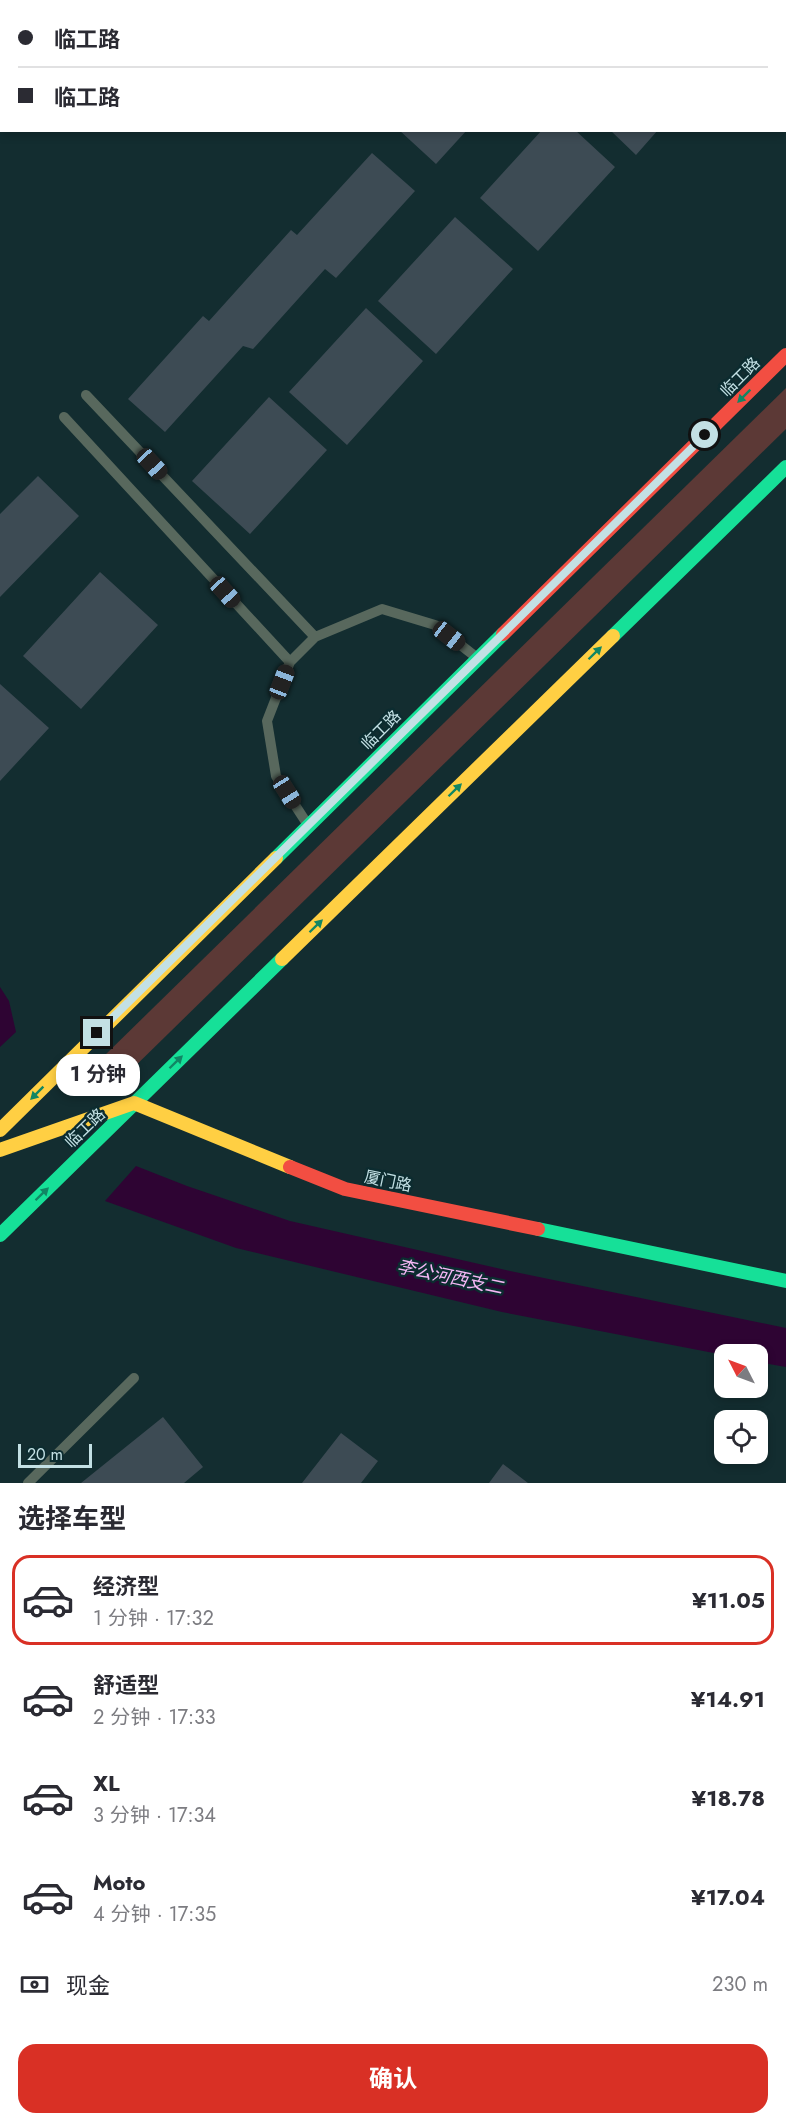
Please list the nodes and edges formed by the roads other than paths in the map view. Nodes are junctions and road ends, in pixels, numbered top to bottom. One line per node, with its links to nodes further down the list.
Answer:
1 (786, 355): 6 (main road, 临工路, one-way to 6)
2 (86, 395): 5 (lane)
3 (64, 417): 7 (lane)
4 (786, 467): 9 (main road, 临工路, one-way to 4)
5 (315, 637): 6 (lane); 7 (lane)
6 (477, 658): 8 (main road, 临工路)
7 (290, 662): 8 (lane)
8 (308, 825): 10 (main road, 临工路, one-way to 10)
9 (134, 1103): 11 (main road); 12 (main road, 临工路, one-way to 9); 13 (main road, 厦门路)
10 (0, 1130)
11 (0, 1150)
12 (0, 1235)
13 (786, 1281)
14 (134, 1378): 15 (lane)
15 (28, 1483)

